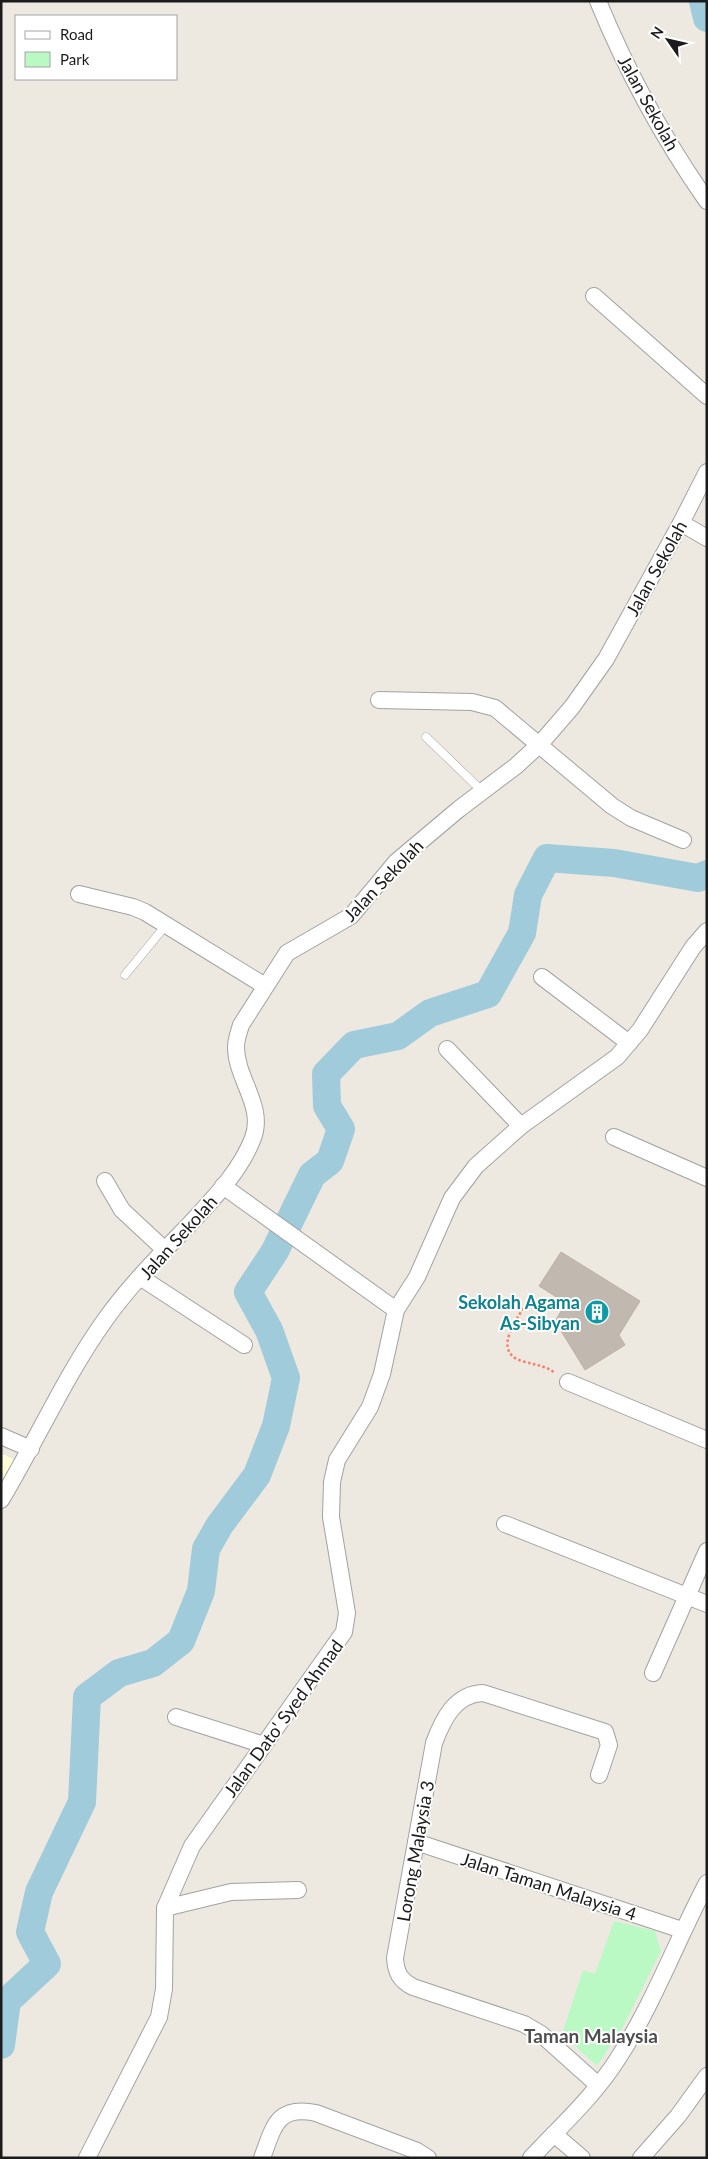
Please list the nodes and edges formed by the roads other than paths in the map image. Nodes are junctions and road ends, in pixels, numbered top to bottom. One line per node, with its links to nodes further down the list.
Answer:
1 (598, 1): 2 (street, Jalan Sekolah)
2 (707, 201)
3 (594, 296): 4 (street)
4 (707, 396)
5 (707, 472): 6 (street, Jalan Sekolah)
6 (681, 524): 7 (street); 10 (street, Jalan Sekolah)
7 (707, 538)
8 (379, 700): 10 (street)
9 (426, 737): 11 (lane)
10 (540, 744): 11 (street, Jalan Sekolah); 12 (street)
11 (483, 792): 18 (street, Jalan Sekolah)
12 (683, 840)
13 (79, 894): 14 (street)
14 (166, 925): 16 (lane); 18 (street)
15 (707, 931): 19 (street, Jalan Dato' Syed Ahmad)
16 (125, 974)
17 (542, 977): 19 (street)
18 (265, 986): 25 (street, Jalan Sekolah)
19 (630, 1043): 21 (street, Jalan Dato' Syed Ahmad)
20 (447, 1049): 21 (street)
21 (520, 1126): 28 (street, Jalan Dato' Syed Ahmad)
22 (614, 1137): 23 (street)
23 (707, 1178)
24 (105, 1181): 26 (street)
25 (223, 1186): 26 (street, Jalan Sekolah); 28 (street)
26 (165, 1250): 27 (street, Jalan Sekolah)
27 (140, 1277): 29 (street); 33 (street, Jalan Sekolah)
28 (396, 1310): 41 (street, Jalan Dato' Syed Ahmad)
29 (244, 1344)
30 (568, 1382): 32 (street)
31 (1, 1436): 33 (street)
32 (707, 1440)
33 (31, 1449): 34 (street, Jalan Sekolah)
34 (1, 1500)
35 (505, 1524): 37 (street)
36 (707, 1550): 37 (street)
37 (687, 1596): 38 (street); 39 (street)
38 (707, 1604)
39 (653, 1673)
40 (176, 1716): 41 (street)
41 (264, 1746): 46 (street, Jalan Dato' Syed Ahmad)
42 (599, 1775): 43 (street, Lorong Malaysia 3)
43 (416, 1842): 47 (street, Jalan Taman Malaysia 4); 49 (street, Lorong Malaysia 3)
44 (707, 1883): 47 (street)
45 (298, 1890): 46 (street)
46 (165, 1908): 52 (street, Jalan Dato' Syed Ahmad)
47 (682, 1930): 49 (street)
48 (707, 2076): 56 (street)
49 (598, 2085): 50 (street)
50 (554, 2134): 54 (street); 55 (street)
51 (419, 2156): 53 (street)
52 (87, 2158)
53 (262, 2158)
54 (531, 2158)
55 (582, 2158)
56 (641, 2158)

